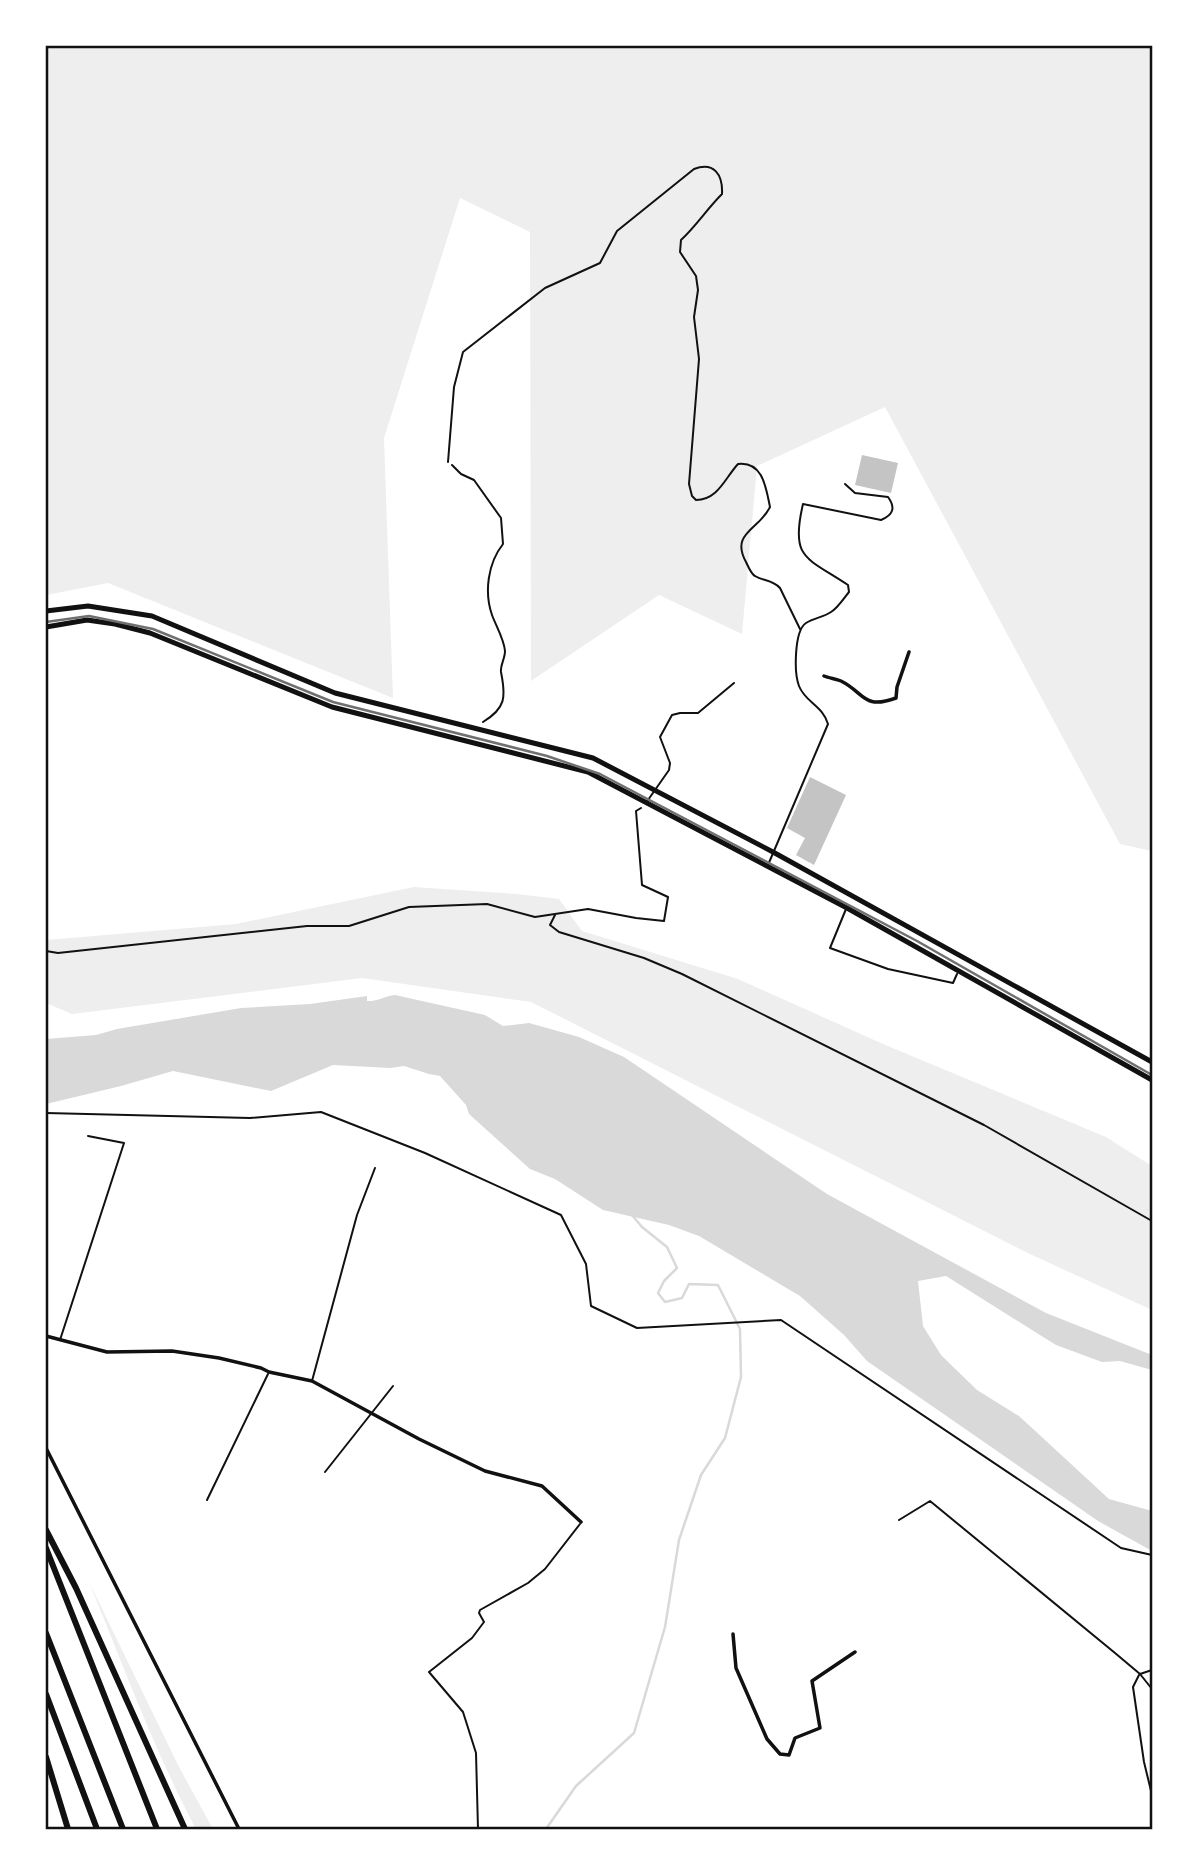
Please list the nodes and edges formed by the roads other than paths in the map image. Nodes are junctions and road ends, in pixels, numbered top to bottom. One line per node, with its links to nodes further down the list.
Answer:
1 (448, 461): 5 (lane)
2 (845, 484): 5 (lane)
3 (46, 611): 9 (main road)
4 (46, 626): 10 (main road)
5 (800, 629): 11 (lane)
6 (909, 652): 7 (street)
7 (824, 676)
8 (734, 683): 9 (lane)
9 (656, 789): 10 (lane); 11 (main road)
10 (647, 802): 12 (main road)
11 (773, 852): 12 (lane); 15 (main road)
12 (767, 866): 13 (main road)
13 (847, 908): 14 (main road); 14 (lane)
14 (959, 970): 16 (main road)
15 (1153, 1062)
16 (1153, 1080)
17 (88, 1136): 20 (lane)
18 (375, 1168): 22 (lane)
19 (46, 1336): 20 (street)
20 (60, 1340): 21 (street)
21 (269, 1373): 22 (street); 27 (lane)
22 (312, 1381): 24 (street)
23 (393, 1385): 24 (lane)
24 (371, 1413): 26 (lane); 29 (street)
25 (46, 1448): 46 (street)
26 (326, 1472)
27 (207, 1500)
28 (899, 1520): 36 (lane)
29 (581, 1522): 47 (lane)
30 (46, 1530): 45 (highway)
31 (46, 1548): 44 (highway)
32 (46, 1633): 43 (highway)
33 (733, 1634): 34 (street)
34 (855, 1652)
35 (1153, 1670): 36 (lane)
36 (1140, 1674): 37 (lane); 40 (lane)
37 (1153, 1689)
38 (46, 1694): 42 (highway)
39 (46, 1757): 41 (highway)
40 (1153, 1795)
41 (68, 1829)
42 (97, 1829)
43 (123, 1829)
44 (157, 1829)
45 (185, 1829)
46 (239, 1829)
47 (478, 1829)

